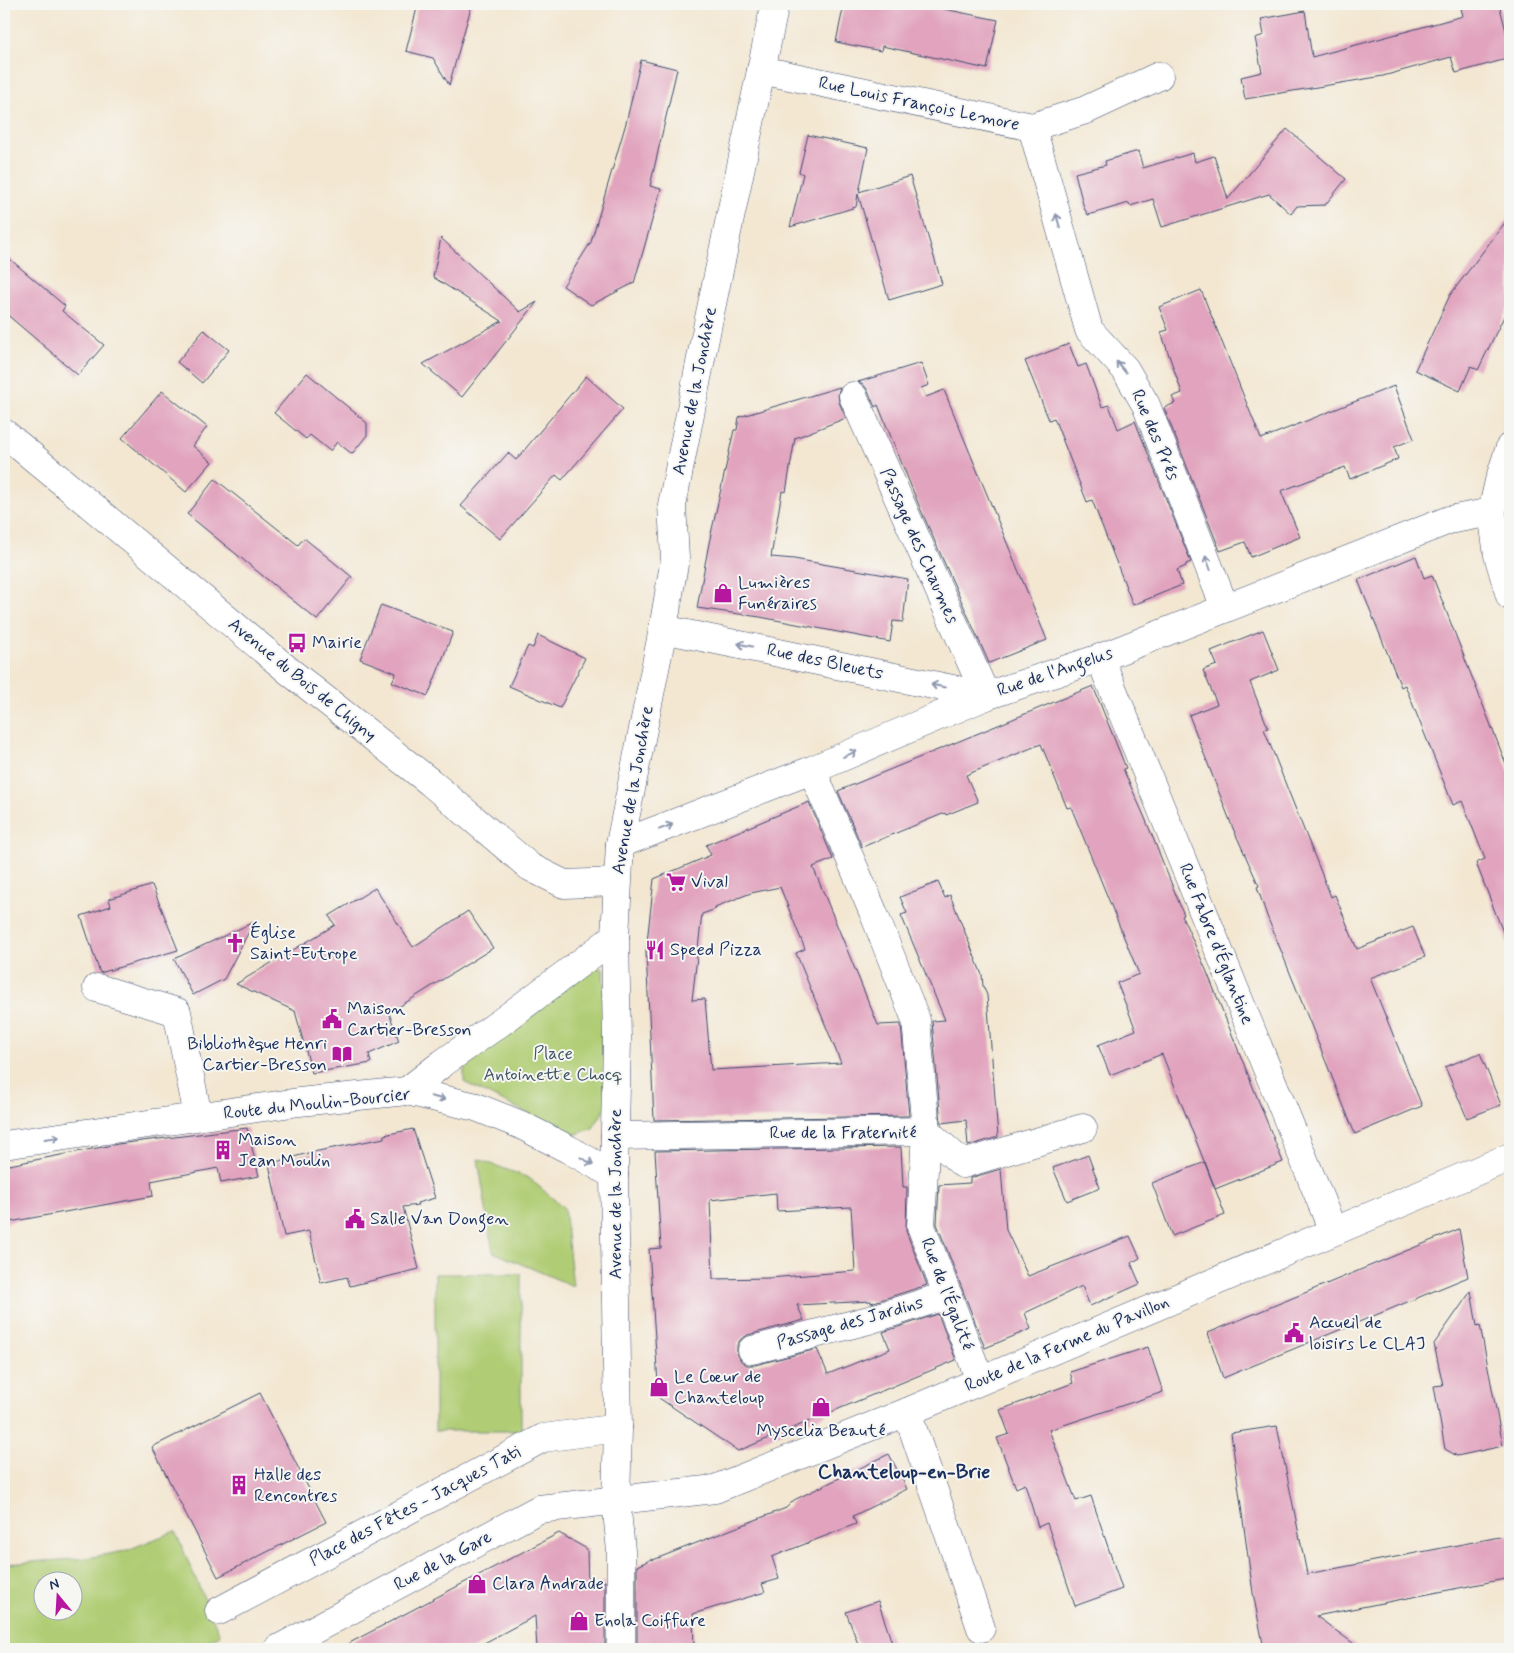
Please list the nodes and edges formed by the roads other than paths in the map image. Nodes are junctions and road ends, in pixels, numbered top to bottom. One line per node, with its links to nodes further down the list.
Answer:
1 (774, 4): 2 (street, Avenue de la Jonchère)
2 (761, 70): 4 (street, Rue Louis François Lemore); 11 (street, Avenue de la Jonchère)
3 (1158, 76): 4 (street, Rue Louis François Lemore)
4 (1032, 127): 10 (street, Rue des Prés, one-way to 4)
5 (853, 396): 13 (street, Passage des Chaumes)
6 (4, 433): 16 (street, Avenue du Bois de Chigny)
7 (1510, 447): 8 (street)
8 (1492, 512): 9 (street); 10 (street, Rue de l'Angelus)
9 (1510, 596)
10 (1225, 608): 12 (street, Rue de l'Angelus)
11 (663, 629): 13 (street, Rue des Bleuets, one-way to 11); 15 (street, Avenue de la Jonchère)
12 (1100, 658): 13 (street, Rue de l'Angelus); 27 (street, Rue Fabre d'Églantine)
13 (986, 696): 14 (street, Rue de l'Angelus, one-way to 13)
14 (812, 770): 15 (street, Rue de l'Angelus, one-way to 14); 22 (street, Rue de l'Égalité)
15 (620, 844): 16 (street, Avenue de la Jonchère)
16 (617, 882): 17 (street, Avenue de la Jonchère)
17 (615, 937): 19 (street); 23 (street, Avenue de la Jonchère)
18 (97, 988): 20 (street)
19 (406, 1091): 20 (street, Route du Moulin-Bourcier); 26 (street, Route du Moulin-Bourcier, one-way to 26)
20 (198, 1116): 24 (street, Route du Moulin-Bourcier, one-way to 20)
21 (1083, 1128): 22 (street, Rue de la Fraternité)
22 (926, 1130): 23 (street, Rue de la Fraternité); 28 (street, Rue de l'Égalité)
23 (615, 1136): 26 (street, Avenue de la Jonchère)
24 (4, 1145)
25 (1510, 1157): 27 (street, Route de la Ferme du Pavillon)
26 (614, 1175): 32 (street, Avenue de la Jonchère)
27 (1333, 1230): 30 (street, Route de la Ferme du Pavillon)
28 (948, 1295): 29 (street, Passage des Jardins); 30 (street, Rue de l'Égalité)
29 (752, 1350)
30 (980, 1380): 31 (street, Route de la Ferme du Pavillon)
31 (907, 1412): 33 (street, Route de la Ferme du Pavillon); 35 (street)
32 (618, 1428): 33 (street, Avenue de la Jonchère); 34 (street, Place des Fêtes - Jacques Tati)
33 (616, 1501): 36 (street, Rue de la Gare); 37 (street, Avenue de la Jonchère)
34 (219, 1611)
35 (981, 1628)
36 (278, 1649)
37 (621, 1649)

